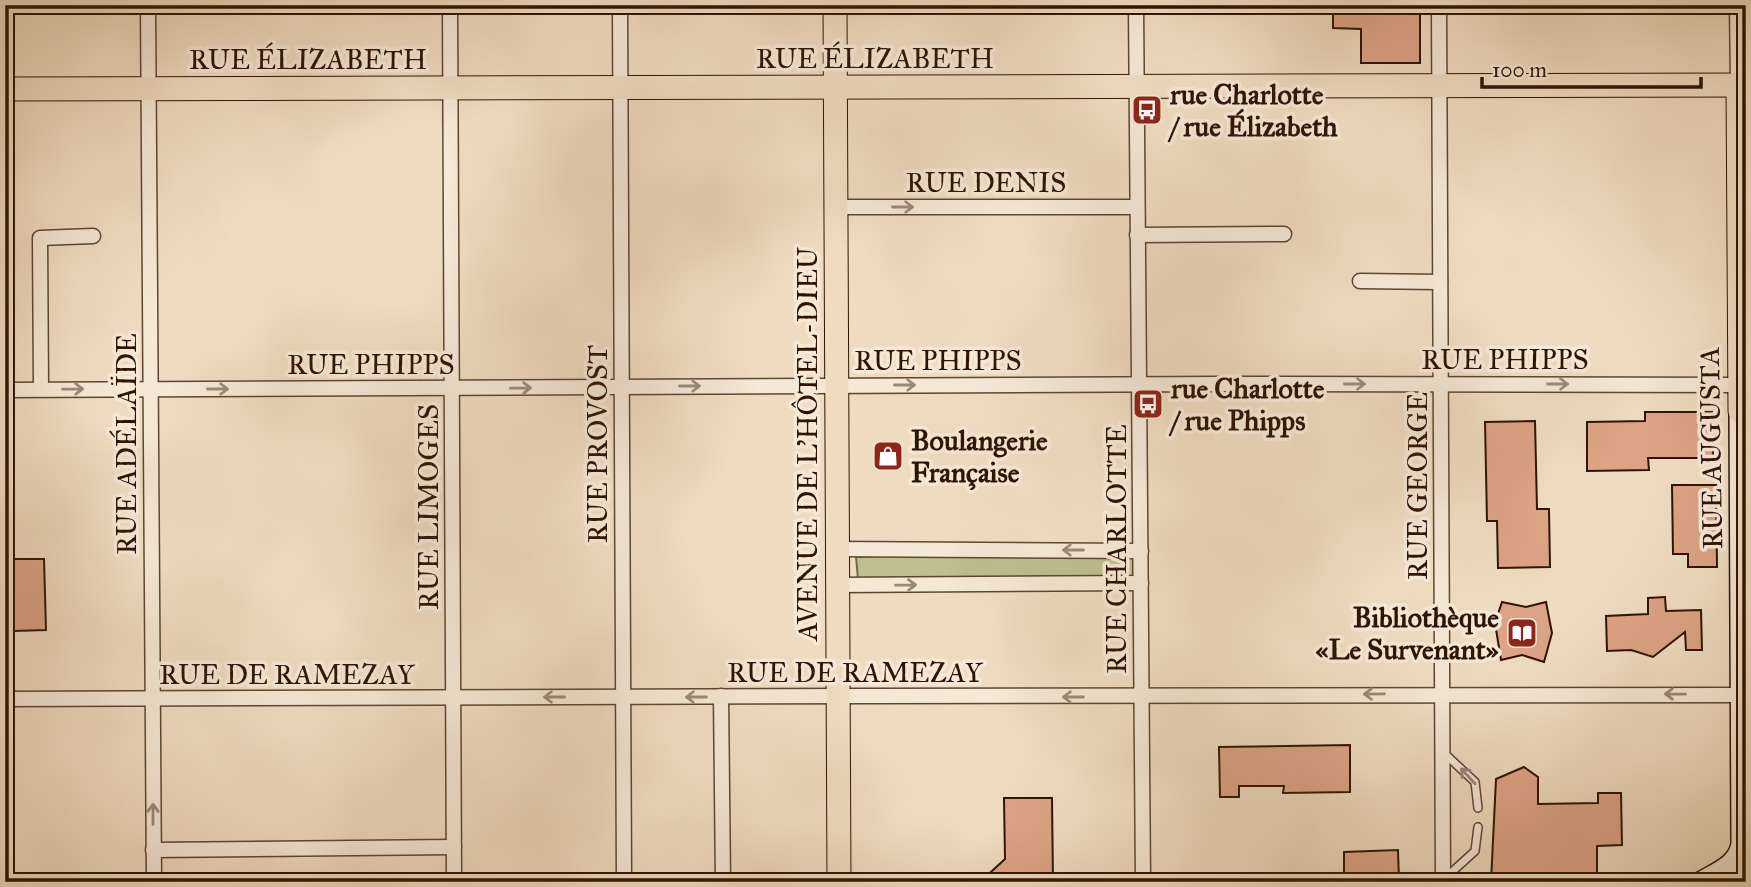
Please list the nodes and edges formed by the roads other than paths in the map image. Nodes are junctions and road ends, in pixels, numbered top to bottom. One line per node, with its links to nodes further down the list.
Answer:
1 (148, 5): 13 (street, RUE ADÉLAÏDE)
2 (450, 5): 14 (street, RUE LIMOGES)
3 (620, 5): 15 (street, RUE PROVOST)
4 (835, 5): 11 (main road, AVENUE DE L'HÔTEL-DIEU)
5 (1136, 5): 9 (street, RUE CHARLOTTE)
6 (1439, 5): 10 (street, RUE GEORGE)
7 (1737, 5): 8 (street, RUE AUGUSTA)
8 (1742, 85): 10 (main road, RUE ÉLIZABETH); 21 (main road, RUE AUGUSTA)
9 (1137, 87): 10 (main road, RUE ÉLIZABETH); 11 (main road, RUE ÉLIZABETH); 17 (street, RUE CHARLOTTE)
10 (1439, 87): 23 (street, RUE GEORGE)
11 (834, 88): 15 (main road, RUE ÉLIZABETH); 16 (main road, AVENUE DE L'HÔTEL-DIEU)
12 (5, 89): 13 (main road, RUE ÉLIZABETH)
13 (148, 89): 14 (main road, RUE ÉLIZABETH); 31 (street, RUE ADÉLAÏDE)
14 (450, 89): 15 (main road, RUE ÉLIZABETH); 29 (street, RUE LIMOGES)
15 (620, 90): 28 (street, RUE PROVOST)
16 (835, 207): 17 (street, RUE DENIS, one-way to 17); 26 (main road, AVENUE DE L'HÔTEL-DIEU)
17 (1137, 207): 20 (street, RUE CHARLOTTE)
18 (1284, 234): 20 (street)
19 (93, 236): 30 (street)
20 (1137, 236): 24 (street, RUE CHARLOTTE)
21 (1742, 236): 27 (main road, RUE AUGUSTA)
22 (1360, 281): 23 (street)
23 (1440, 282): 25 (street, RUE GEORGE)
24 (1139, 384): 25 (street, RUE PHIPPS, one-way to 25); 26 (street, RUE PHIPPS, one-way to 24); 36 (street, RUE CHARLOTTE)
25 (1441, 384): 27 (street, RUE PHIPPS, one-way to 27); 39 (street, RUE GEORGE)
26 (836, 385): 28 (street, RUE PHIPPS, one-way to 26); 35 (main road, AVENUE DE L'HÔTEL-DIEU)
27 (1743, 385): 33 (main road, RUE AUGUSTA)
28 (622, 387): 29 (street, RUE PHIPPS, one-way to 28); 43 (street, RUE PROVOST)
29 (452, 388): 31 (street, RUE PHIPPS, one-way to 29); 45 (street, RUE LIMOGES)
30 (41, 389): 31 (street, RUE PHIPPS, one-way to 31); 32 (street, RUE PHIPPS)
31 (149, 389): 47 (street, RUE ADÉLAÏDE)
32 (5, 390)
33 (1743, 411): 34 (street, RUE AUGUSTA)
34 (1743, 446): 40 (street, RUE AUGUSTA)
35 (838, 548): 36 (street, one-way to 35); 38 (main road, AVENUE DE L'HÔTEL-DIEU)
36 (1141, 551): 37 (street, RUE CHARLOTTE)
37 (1141, 583): 38 (street, one-way to 37); 42 (street, RUE CHARLOTTE)
38 (838, 585): 44 (main road, AVENUE DE L'HÔTEL-DIEU)
39 (1443, 693): 40 (street, RUE DE RAMEZAY, one-way to 39); 42 (street, RUE DE RAMEZAY, one-way to 42); 48 (street, RUE GEORGE)
40 (1744, 695): 53 (street, RUE AUGUSTA)
41 (721, 696): 43 (street, RUE DE RAMEZAY, one-way to 43); 44 (street, RUE DE RAMEZAY); 58 (street)
42 (1142, 696): 44 (street, RUE DE RAMEZAY, one-way to 44); 60 (street, RUE CHARLOTTE)
43 (622, 697): 45 (street, RUE DE RAMEZAY, one-way to 45); 57 (street, RUE PROVOST)
44 (838, 697): 59 (main road, AVENUE DE L'HÔTEL-DIEU)
45 (453, 698): 47 (street, RUE DE RAMEZAY); 51 (street, RUE LIMOGES)
46 (5, 699): 47 (street, RUE DE RAMEZAY)
47 (152, 700): 52 (street, RUE ADÉLAÏDE, one-way to 47)
48 (1442, 751): 49 (lane, one-way to 48); 54 (street, RUE GEORGE)
49 (1478, 808)
50 (1478, 827): 54 (lane)
51 (454, 847): 52 (street); 56 (street, RUE LIMOGES)
52 (153, 850): 55 (street, RUE ADÉLAÏDE)
53 (1707, 879)
54 (1443, 881)
55 (154, 882)
56 (454, 882)
57 (624, 882)
58 (723, 882)
59 (839, 882)
60 (1143, 882)

